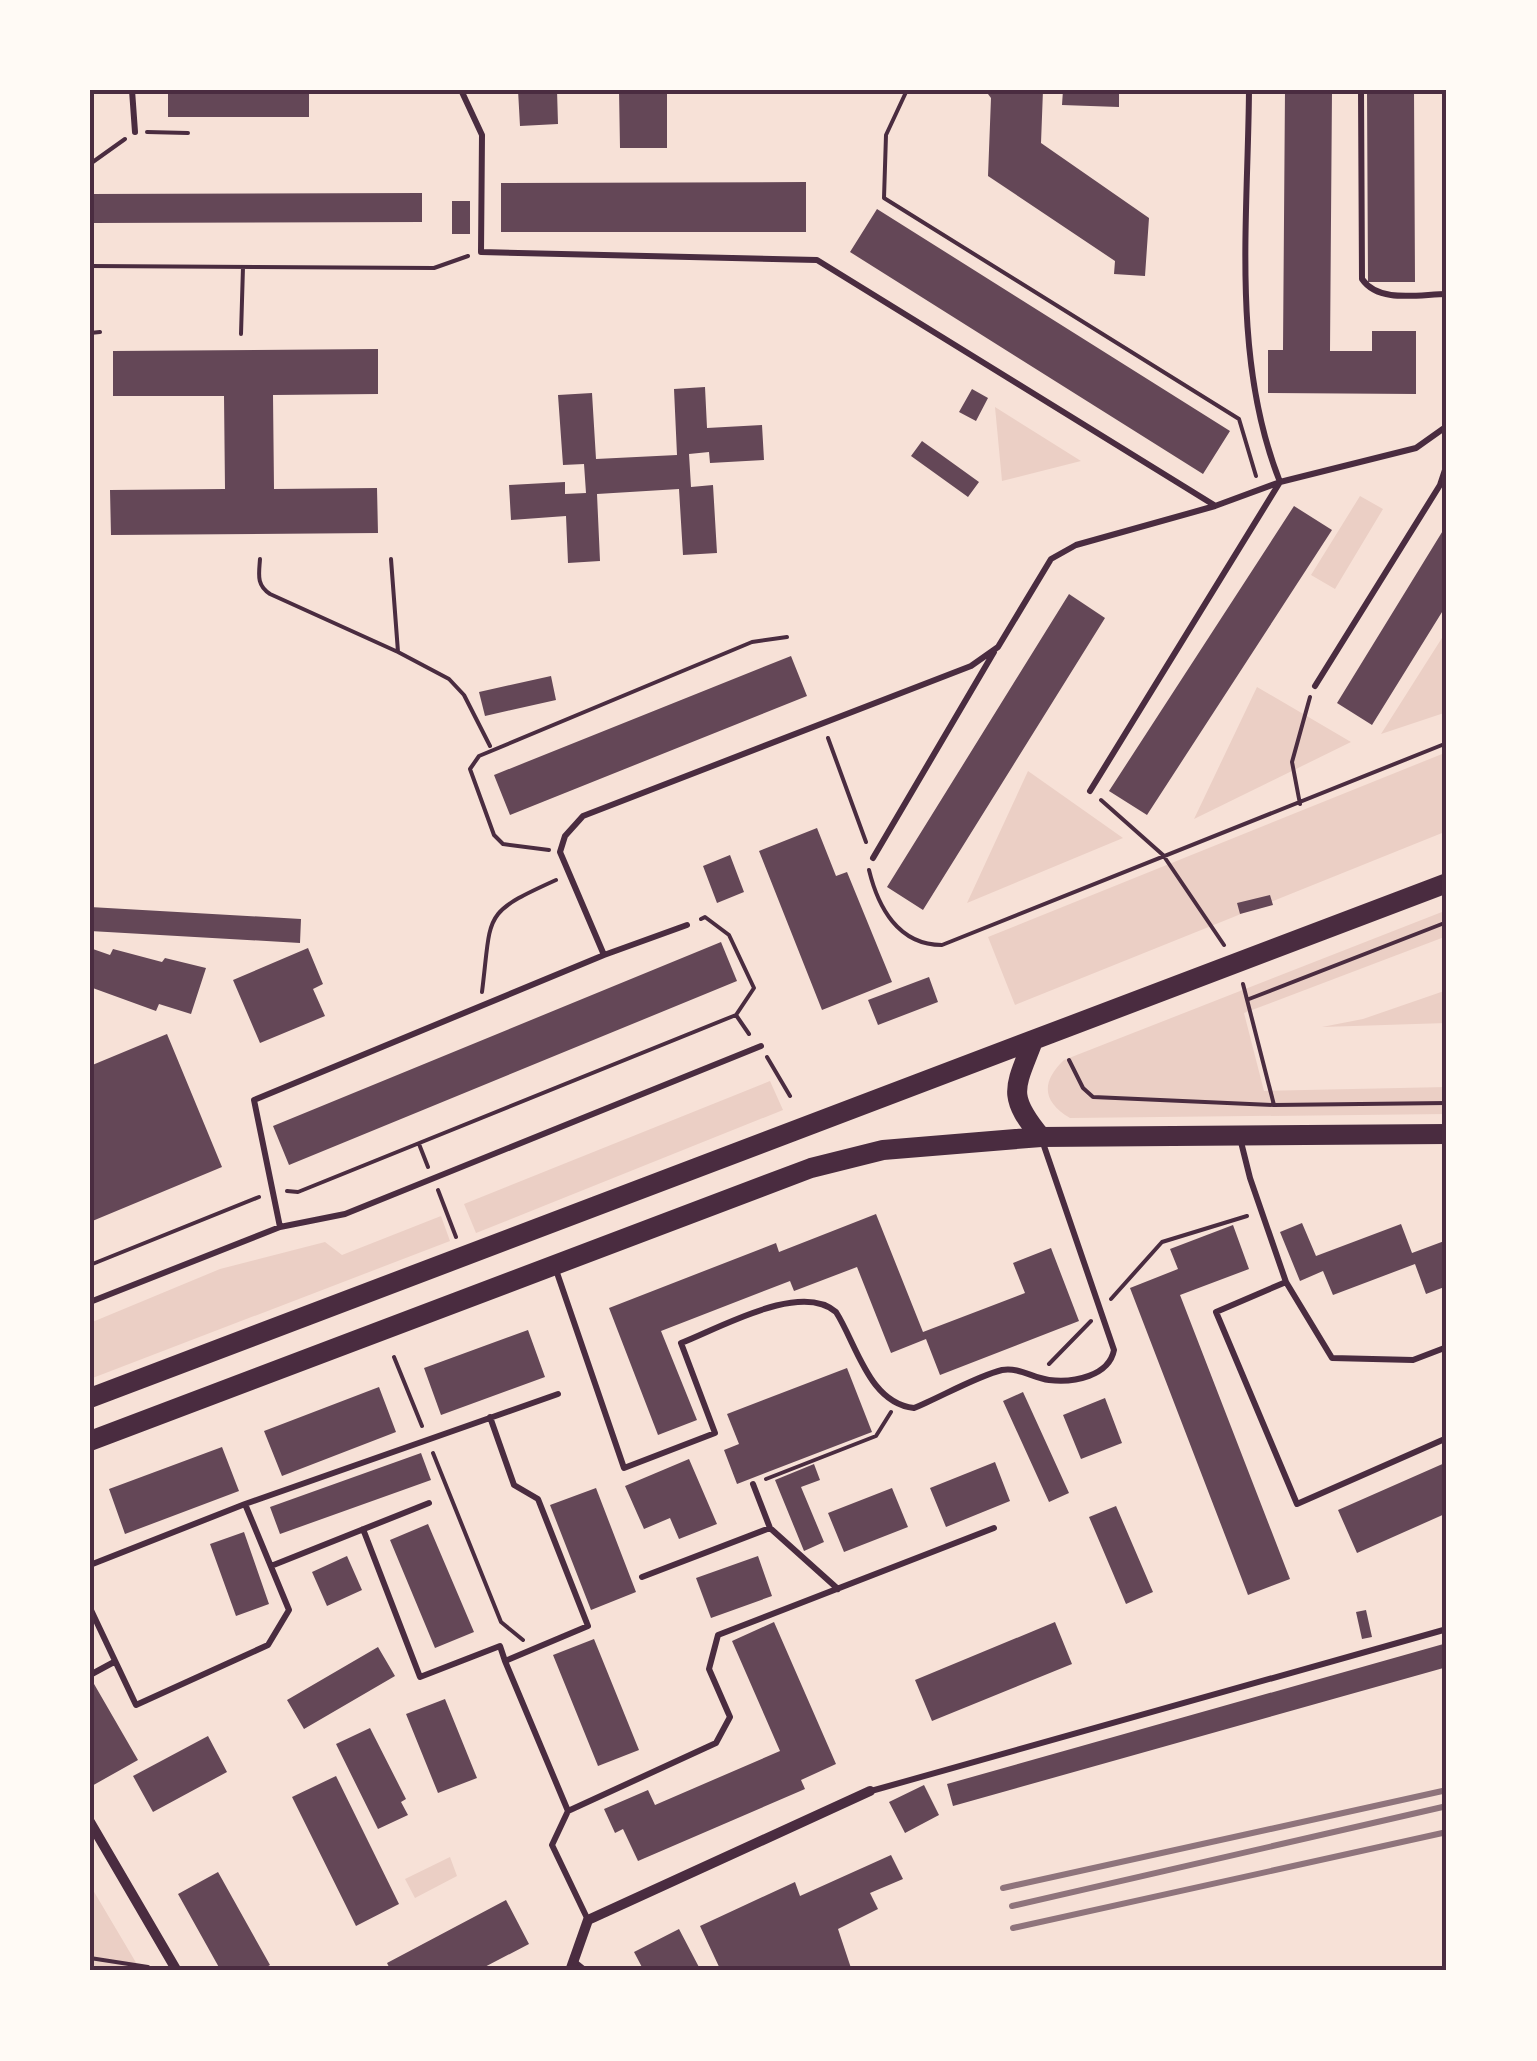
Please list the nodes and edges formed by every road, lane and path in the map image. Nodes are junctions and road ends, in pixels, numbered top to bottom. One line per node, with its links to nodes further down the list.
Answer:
1 (132, 90): 8 (lane)
2 (461, 90): 9 (lane)
3 (736, 90): 7 (lane)
4 (907, 90): 19 (path)
5 (1249, 90): 18 (lane)
6 (1362, 90): 12 (lane)
7 (684, 92)
8 (135, 132)
9 (481, 252): 11 (path); 20 (lane)
10 (90, 266): 11 (path)
11 (243, 267): 15 (path)
12 (1447, 294)
13 (100, 332): 14 (path)
14 (90, 333)
15 (242, 334)
16 (1447, 428): 18 (lane)
17 (1447, 464): 26 (lane)
18 (1280, 482): 19 (lane); 29 (lane)
19 (1260, 490): 20 (lane)
20 (1216, 506): 24 (lane)
21 (391, 558): 25 (path)
22 (260, 559): 25 (path)
23 (787, 637): 31 (path)
24 (998, 647): 31 (lane); 33 (lane)
25 (398, 652): 28 (path)
26 (1314, 686): 30 (path)
27 (1447, 743): 30 (path)
28 (490, 746)
29 (1090, 791): 32 (path)
30 (1300, 804): 32 (path)
31 (560, 852): 34 (lane)
32 (1163, 854): 38 (path); 40 (path)
33 (872, 858)
34 (570, 874): 39 (lane); 42 (path)
35 (1447, 883): 40 (main road)
36 (1447, 922): 41 (path)
37 (687, 925): 39 (lane); 43 (path)
38 (942, 945)
39 (604, 955): 42 (lane)
40 (1235, 963): 41 (path); 44 (main road)
41 (1249, 999): 50 (path)
42 (479, 1009): 56 (lane)
43 (736, 1015): 45 (path); 54 (path)
44 (1032, 1041): 52 (main road); 69 (main road)
45 (761, 1046): 55 (lane)
46 (1069, 1060): 50 (path)
47 (774, 1066): 48 (path)
48 (790, 1096)
49 (1447, 1103): 50 (path)
50 (1274, 1105)
51 (1447, 1134): 53 (main road)
52 (1041, 1137): 53 (main road); 60 (main road); 64 (lane)
53 (1240, 1137): 57 (lane)
54 (419, 1144): 55 (path); 56 (path)
55 (433, 1178): 58 (lane); 59 (path)
56 (275, 1190): 58 (lane); 61 (path)
57 (1261, 1211): 62 (lane); 64 (path)
58 (280, 1227): 63 (lane)
59 (457, 1239)
60 (554, 1264): 70 (lane); 74 (main road)
61 (90, 1265)
62 (1286, 1282): 65 (lane); 72 (lane)
63 (90, 1302)
64 (1100, 1312): 67 (path); 67 (lane)
65 (1447, 1347)
66 (394, 1357): 73 (path)
67 (1038, 1376): 70 (lane)
68 (558, 1394): 71 (lane)
69 (90, 1398)
70 (896, 1404): 75 (path)
71 (490, 1417): 73 (lane); 87 (lane)
72 (1447, 1438)
73 (427, 1440): 77 (lane); 87 (path)
74 (90, 1441)
75 (753, 1484): 78 (lane)
76 (429, 1503): 80 (lane)
77 (245, 1504): 81 (lane); 82 (lane)
78 (770, 1528): 83 (lane); 84 (lane)
79 (994, 1528): 84 (lane)
80 (363, 1530): 82 (lane); 88 (lane)
81 (90, 1565)
82 (271, 1566): 89 (lane)
83 (642, 1577)
84 (838, 1589): 92 (lane)
85 (90, 1608): 89 (lane)
86 (1447, 1629): 91 (lane)
87 (534, 1649): 88 (lane)
88 (506, 1661): 92 (lane)
89 (114, 1662): 90 (lane)
90 (90, 1676)
91 (870, 1791): 94 (street)
92 (568, 1811): 94 (lane)
93 (90, 1822): 98 (street)
94 (588, 1920): 97 (street)
95 (90, 1958): 96 (path)
96 (148, 1967)
97 (573, 1967): 99 (lane)
98 (176, 1971)
99 (586, 1971)

